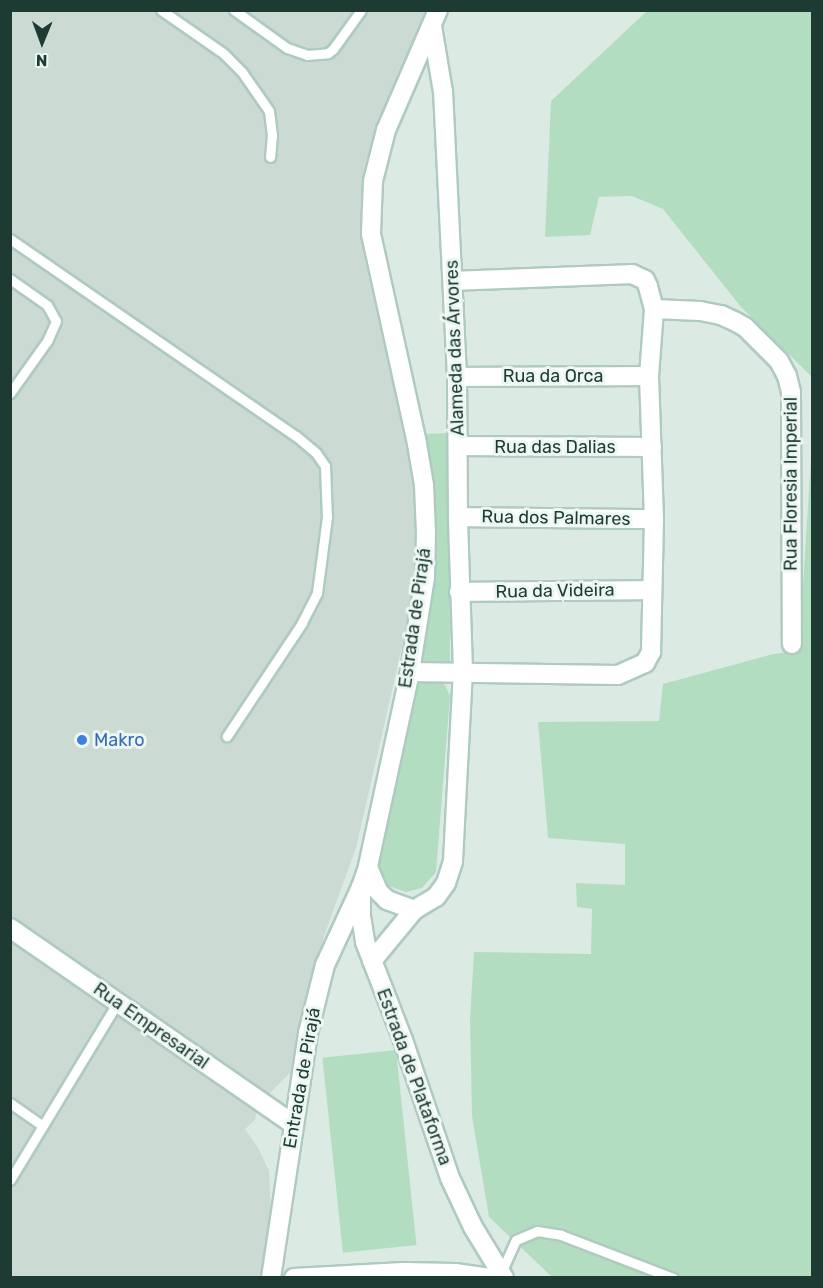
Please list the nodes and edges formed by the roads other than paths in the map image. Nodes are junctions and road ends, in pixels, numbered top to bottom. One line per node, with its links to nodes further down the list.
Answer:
1 (161, 10): 5 (lane)
2 (234, 10): 3 (lane)
3 (361, 10)
4 (435, 18): 8 (street, Alameda das Árvores); 21 (street, Estrada de Pirajá)
5 (270, 157)
6 (10, 238): 22 (lane)
7 (10, 279): 12 (lane)
8 (453, 281): 9 (street); 11 (street, Alameda das Árvores)
9 (654, 309): 10 (street); 19 (street, Rua Floresia Imperial)
10 (649, 376): 11 (street, Rua da Orca); 14 (street)
11 (457, 377): 13 (street, Alameda das Árvores)
12 (10, 393)
13 (458, 446): 14 (street, Rua das Dalias); 15 (street, Alameda das Árvores)
14 (652, 447): 16 (street)
15 (458, 517): 16 (street, Rua dos Palmares); 18 (street, Alameda das Árvores)
16 (654, 519): 17 (street)
17 (651, 590): 18 (street, Rua da Videira); 20 (street)
18 (459, 592): 20 (street, Alameda das Árvores)
19 (792, 644)
20 (463, 671): 21 (street); 25 (street, Alameda das Árvores)
21 (410, 672): 23 (street, Estrada de Pirajá)
22 (226, 736)
23 (368, 867): 24 (street, Estrada de Plataforma); 25 (street)
24 (361, 887): 27 (street, Estrada de Plataforma); 30 (street, Entrada de Pirajá)
25 (414, 910): 27 (street, Alameda das Árvores)
26 (10, 928): 28 (street, Rua Empresarial)
27 (372, 961): 33 (street, Estrada de Plataforma)
28 (118, 1002): 30 (street, Rua Empresarial); 31 (lane)
29 (10, 1103): 31 (lane)
30 (292, 1123): 34 (street, Entrada de Pirajá)
31 (44, 1126): 32 (lane)
32 (10, 1180)
33 (498, 1276): 35 (street); 36 (lane)
34 (272, 1278)
35 (294, 1278)
36 (673, 1278)

